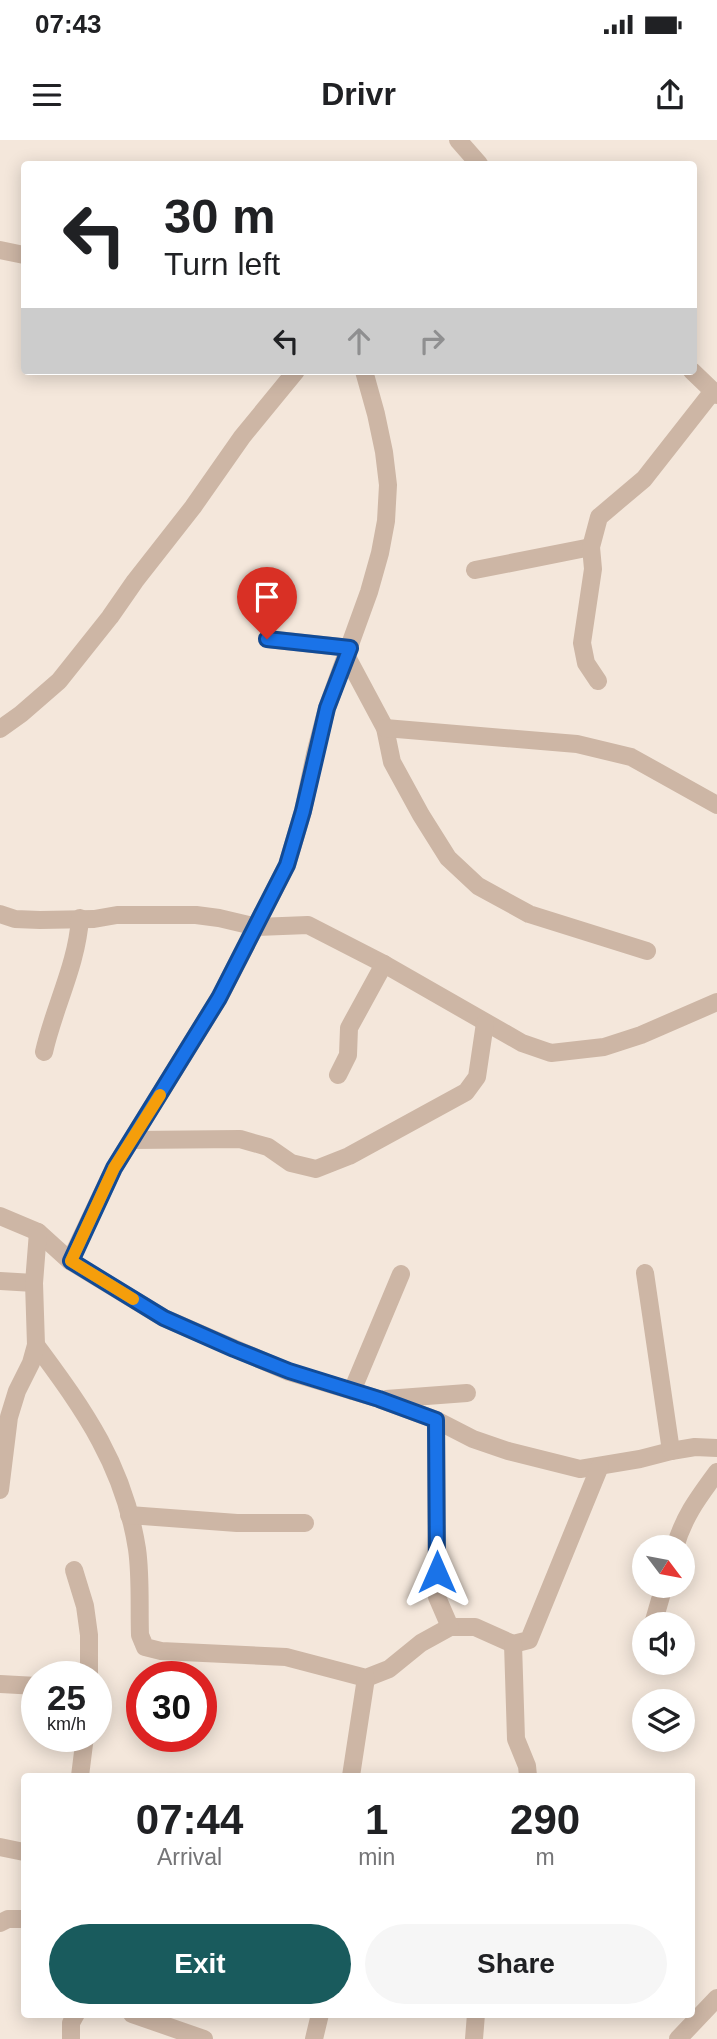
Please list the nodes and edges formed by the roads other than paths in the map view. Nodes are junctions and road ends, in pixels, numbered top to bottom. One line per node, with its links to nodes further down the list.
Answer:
1 (458, 140): 2 (street)
2 (476, 161)
3 (0, 250): 4 (street)
4 (21, 255)
5 (293, 375): 15 (street)
6 (365, 375): 12 (street)
7 (696, 375): 8 (street)
8 (715, 393): 9 (street)
9 (591, 547): 10 (street); 13 (street)
10 (475, 570)
11 (267, 639): 12 (street)
12 (348, 653): 14 (street); 19 (street)
13 (598, 681)
14 (385, 728): 16 (street); 20 (street)
15 (0, 729)
16 (717, 805)
17 (0, 914): 18 (street)
18 (80, 918): 19 (street); 24 (street)
19 (257, 927): 21 (street); 26 (street)
20 (647, 951)
21 (384, 964): 23 (street); 25 (street)
22 (717, 1002): 23 (street)
23 (485, 1023): 26 (street)
24 (44, 1052)
25 (338, 1074)
26 (132, 1140): 29 (street)
27 (0, 1216): 28 (street)
28 (38, 1232): 29 (street); 33 (street)
29 (71, 1261): 35 (street)
30 (645, 1273): 40 (street)
31 (401, 1274): 35 (street)
32 (0, 1281): 33 (street)
33 (34, 1283): 34 (street)
34 (36, 1345): 43 (street); 44 (street)
35 (352, 1391): 37 (street)
36 (467, 1392): 37 (street)
37 (379, 1399): 38 (street)
38 (436, 1420): 41 (street); 48 (street)
39 (717, 1448): 40 (street)
40 (671, 1451): 41 (street)
41 (600, 1466): 49 (street)
42 (717, 1472): 46 (street)
43 (0, 1490)
44 (129, 1515): 45 (street); 51 (street)
45 (305, 1522)
46 (678, 1535)
47 (74, 1570): 50 (street)
48 (450, 1628): 49 (street); 51 (street)
49 (513, 1644): 57 (street)
50 (89, 1661)
51 (366, 1678): 56 (street)
52 (0, 1684): 53 (street)
53 (21, 1685)
54 (83, 1752): 55 (street)
55 (80, 1773)
56 (351, 1773)
57 (528, 1773)
58 (0, 1847): 59 (street)
59 (21, 1851)
60 (21, 1919): 61 (street)
61 (0, 1923)
62 (717, 1998): 71 (street)
63 (74, 2018): 67 (street)
64 (144, 2018): 68 (street)
65 (319, 2018): 69 (street)
66 (476, 2018): 70 (street)
67 (71, 2039)
68 (204, 2039)
69 (314, 2039)
70 (474, 2039)
71 (678, 2039)

